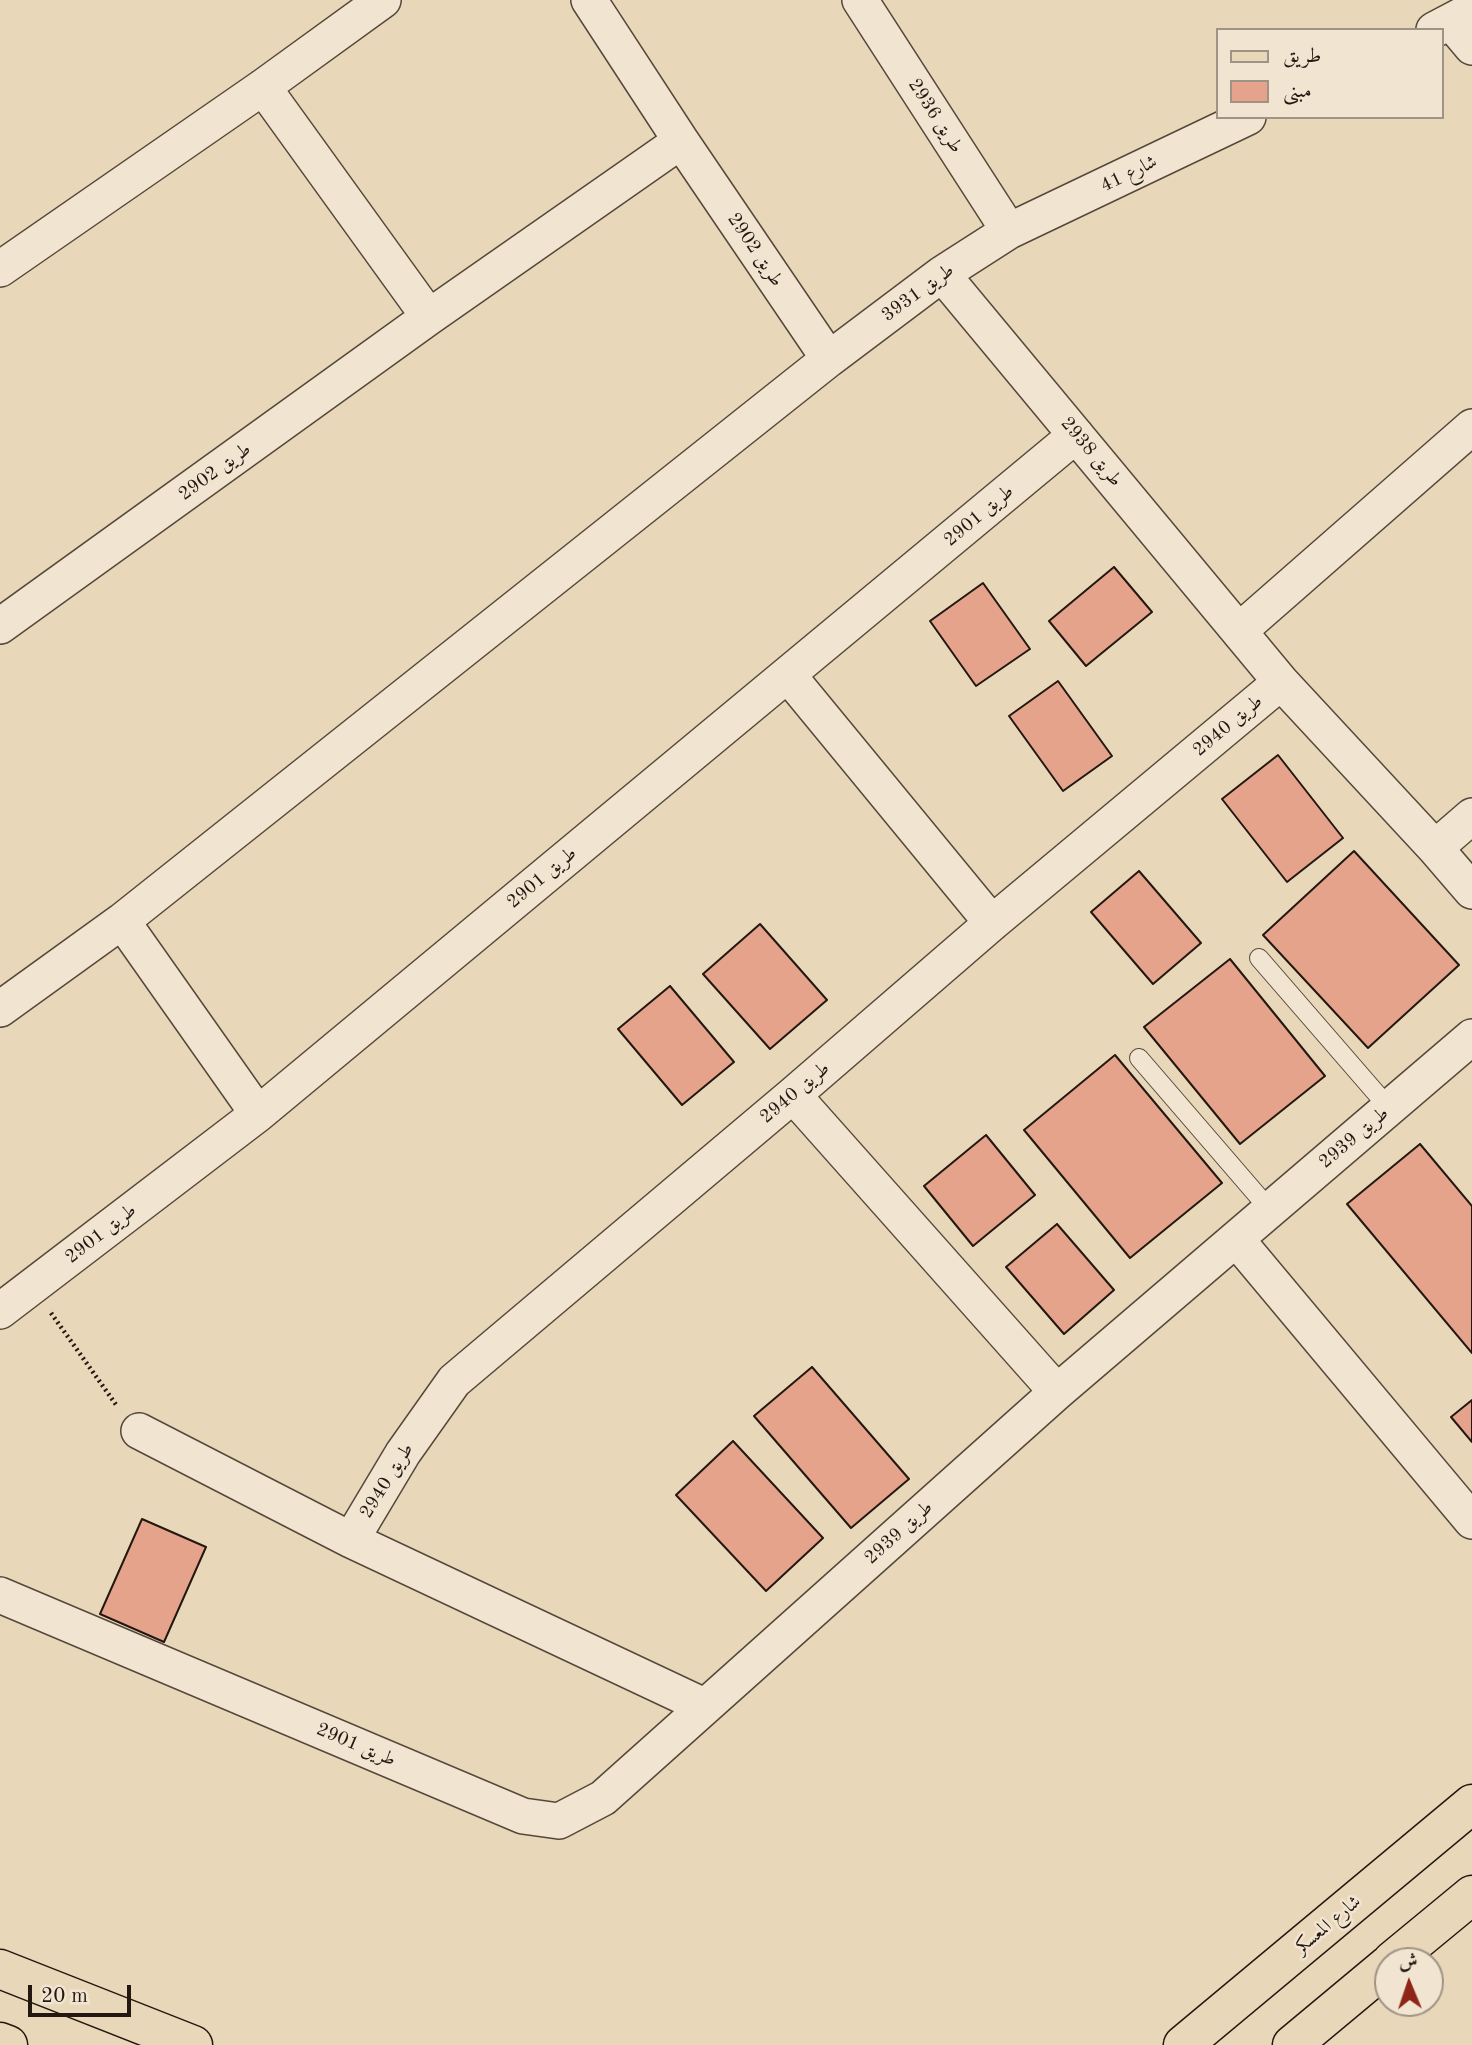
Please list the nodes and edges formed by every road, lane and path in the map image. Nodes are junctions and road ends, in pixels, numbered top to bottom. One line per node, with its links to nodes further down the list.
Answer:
1 (383, 0): 4 (street)
2 (589, 0): 6 (street, طريق 2902)
3 (873, 4): 7 (street, طريق 2936)
4 (263, 87): 8 (street); 10 (street)
5 (1244, 119): 7 (street, شارع 41)
6 (681, 141): 10 (street, طريق 2902); 11 (street, طريق 2902)
7 (1009, 231): 9 (street, طريق 3931)
8 (0, 269)
9 (942, 274): 11 (street, طريق 3931); 13 (street, طريق 2938)
10 (429, 317): 14 (street, طريق 2902)
11 (829, 359): 21 (street)
12 (1472, 427): 15 (street)
13 (1076, 435): 15 (street, طريق 2938); 16 (street, طريق 2901)
14 (0, 626)
15 (1239, 631): 17 (street, طريق 2938)
16 (788, 675): 22 (street); 29 (street, طريق 2901)
17 (1281, 682): 19 (street, طريق 2938); 22 (street, طريق 2940)
18 (1472, 816): 19 (street)
19 (1435, 848): 20 (street, طريق 2938)
20 (1472, 891)
21 (122, 921): 24 (street); 29 (street)
22 (992, 923): 27 (street, طريق 2940)
23 (1259, 958): 28 (lane)
24 (0, 1009)
25 (1472, 1037): 28 (street, طريق 2939)
26 (1139, 1058): 30 (lane)
27 (793, 1095): 34 (street); 37 (street, طريق 2940)
28 (1390, 1108): 30 (street, طريق 2939)
29 (258, 1114): 32 (street, طريق 2901)
30 (1270, 1210): 31 (street, طريق 2939)
31 (1236, 1239): 34 (street, طريق 2939); 36 (street)
32 (33, 1287): 33 (street, طريق 2901); 35 (path)
33 (0, 1311)
34 (1057, 1392): 39 (street, طريق 2939)
35 (139, 1431): 37 (street, طريق 2940)
36 (1472, 1521)
37 (351, 1540): 39 (street, طريق 2940)
38 (0, 1595): 41 (street, طريق 2901)
39 (704, 1706): 41 (street, طريق 2939)
40 (1472, 1804): 49 (main road, شارع المعسكر)
41 (559, 1821)
42 (1472, 1895): 43 (main road)
43 (1409, 1947)
44 (0, 1969): 48 (main road)
45 (1374, 1977): 50 (main road)
46 (0, 2042): 47 (main road)
47 (8, 2045)
48 (193, 2045)
49 (1183, 2045)
50 (1292, 2045)

